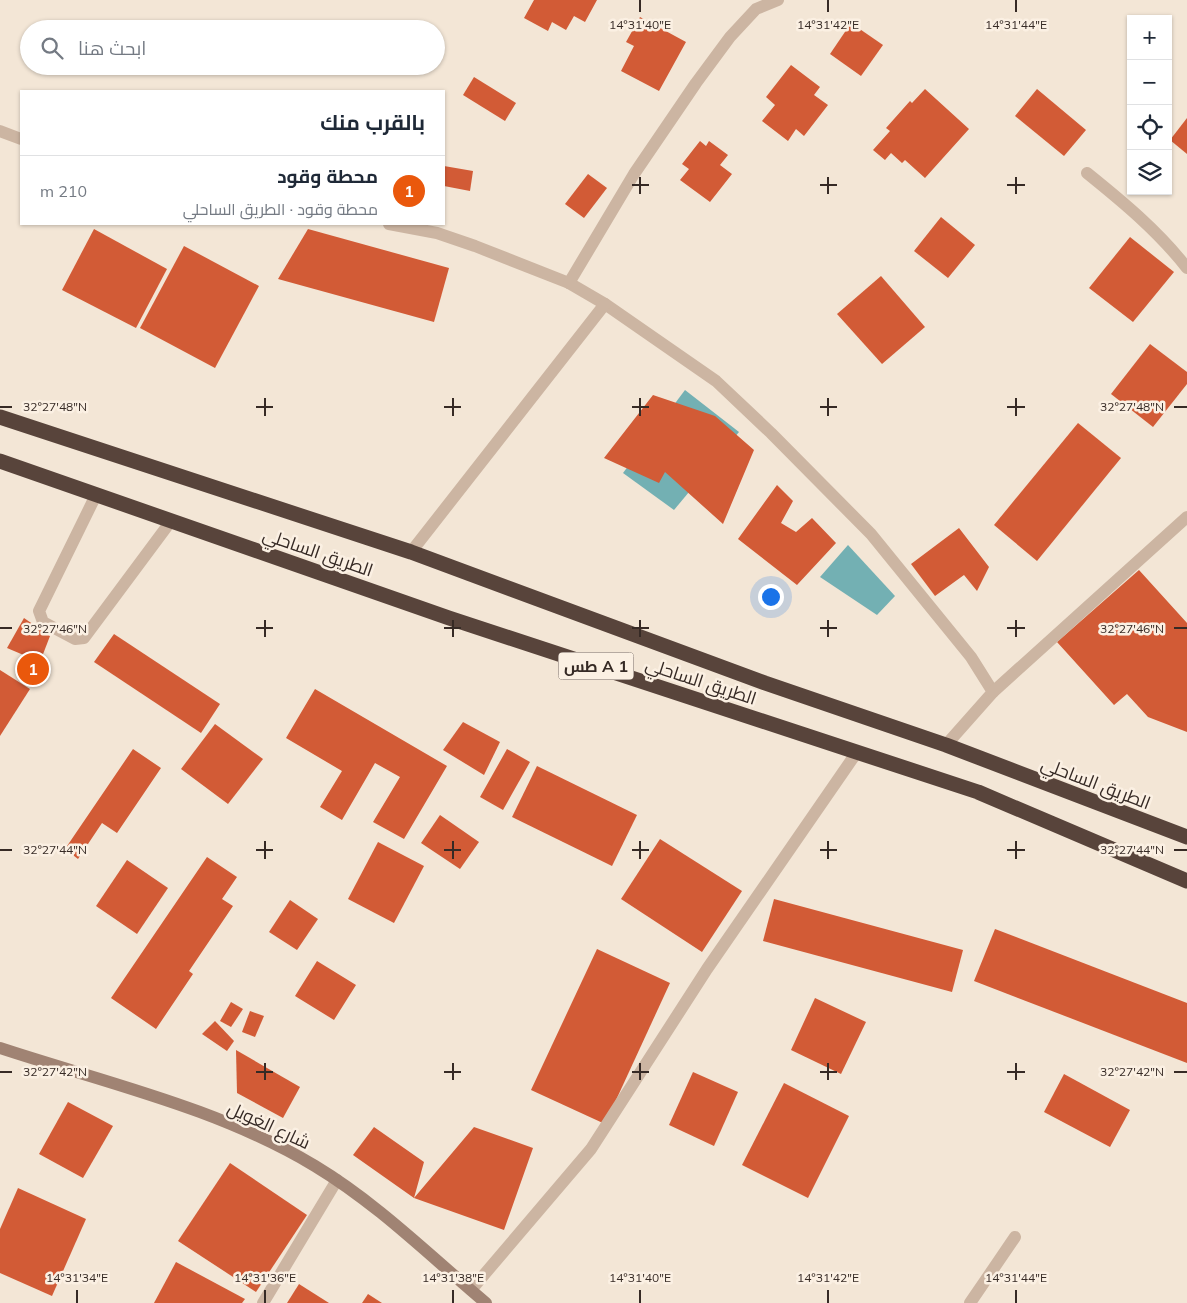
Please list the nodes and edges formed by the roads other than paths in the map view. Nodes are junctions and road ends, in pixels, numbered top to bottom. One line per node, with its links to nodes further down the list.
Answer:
1 (778, 0): 7 (street)
2 (0, 131): 3 (street)
3 (20, 139)
4 (1087, 173): 6 (street)
5 (394, 225): 7 (street)
6 (1187, 268)
7 (569, 283): 8 (street)
8 (605, 304): 14 (street); 15 (street)
9 (0, 417): 14 (highway, الطريق الساحلي / طس A 1)
10 (0, 461): 11 (highway, الطريق الساحلي / طس A 1)
11 (96, 495): 13 (highway, الطريق الساحلي / طس A 1); 13 (street)
12 (1187, 517): 15 (street)
13 (171, 521): 17 (highway, الطريق الساحلي / طس A 1)
14 (410, 552): 16 (highway, الطريق الساحلي / طس A 1)
15 (993, 692): 16 (street)
16 (946, 745): 18 (highway, الطريق الساحلي / طس A 1)
17 (857, 752): 19 (highway, الطريق الساحلي / طس A 1); 23 (street)
18 (1187, 838)
19 (1187, 882)
20 (0, 1048): 21 (street, شارع الغويل)
21 (337, 1180): 23 (street, شارع الغويل); 24 (street)
22 (1015, 1237): 26 (street)
23 (471, 1290): 25 (street, شارع الغويل)
24 (263, 1303)
25 (486, 1303)
26 (970, 1303)

